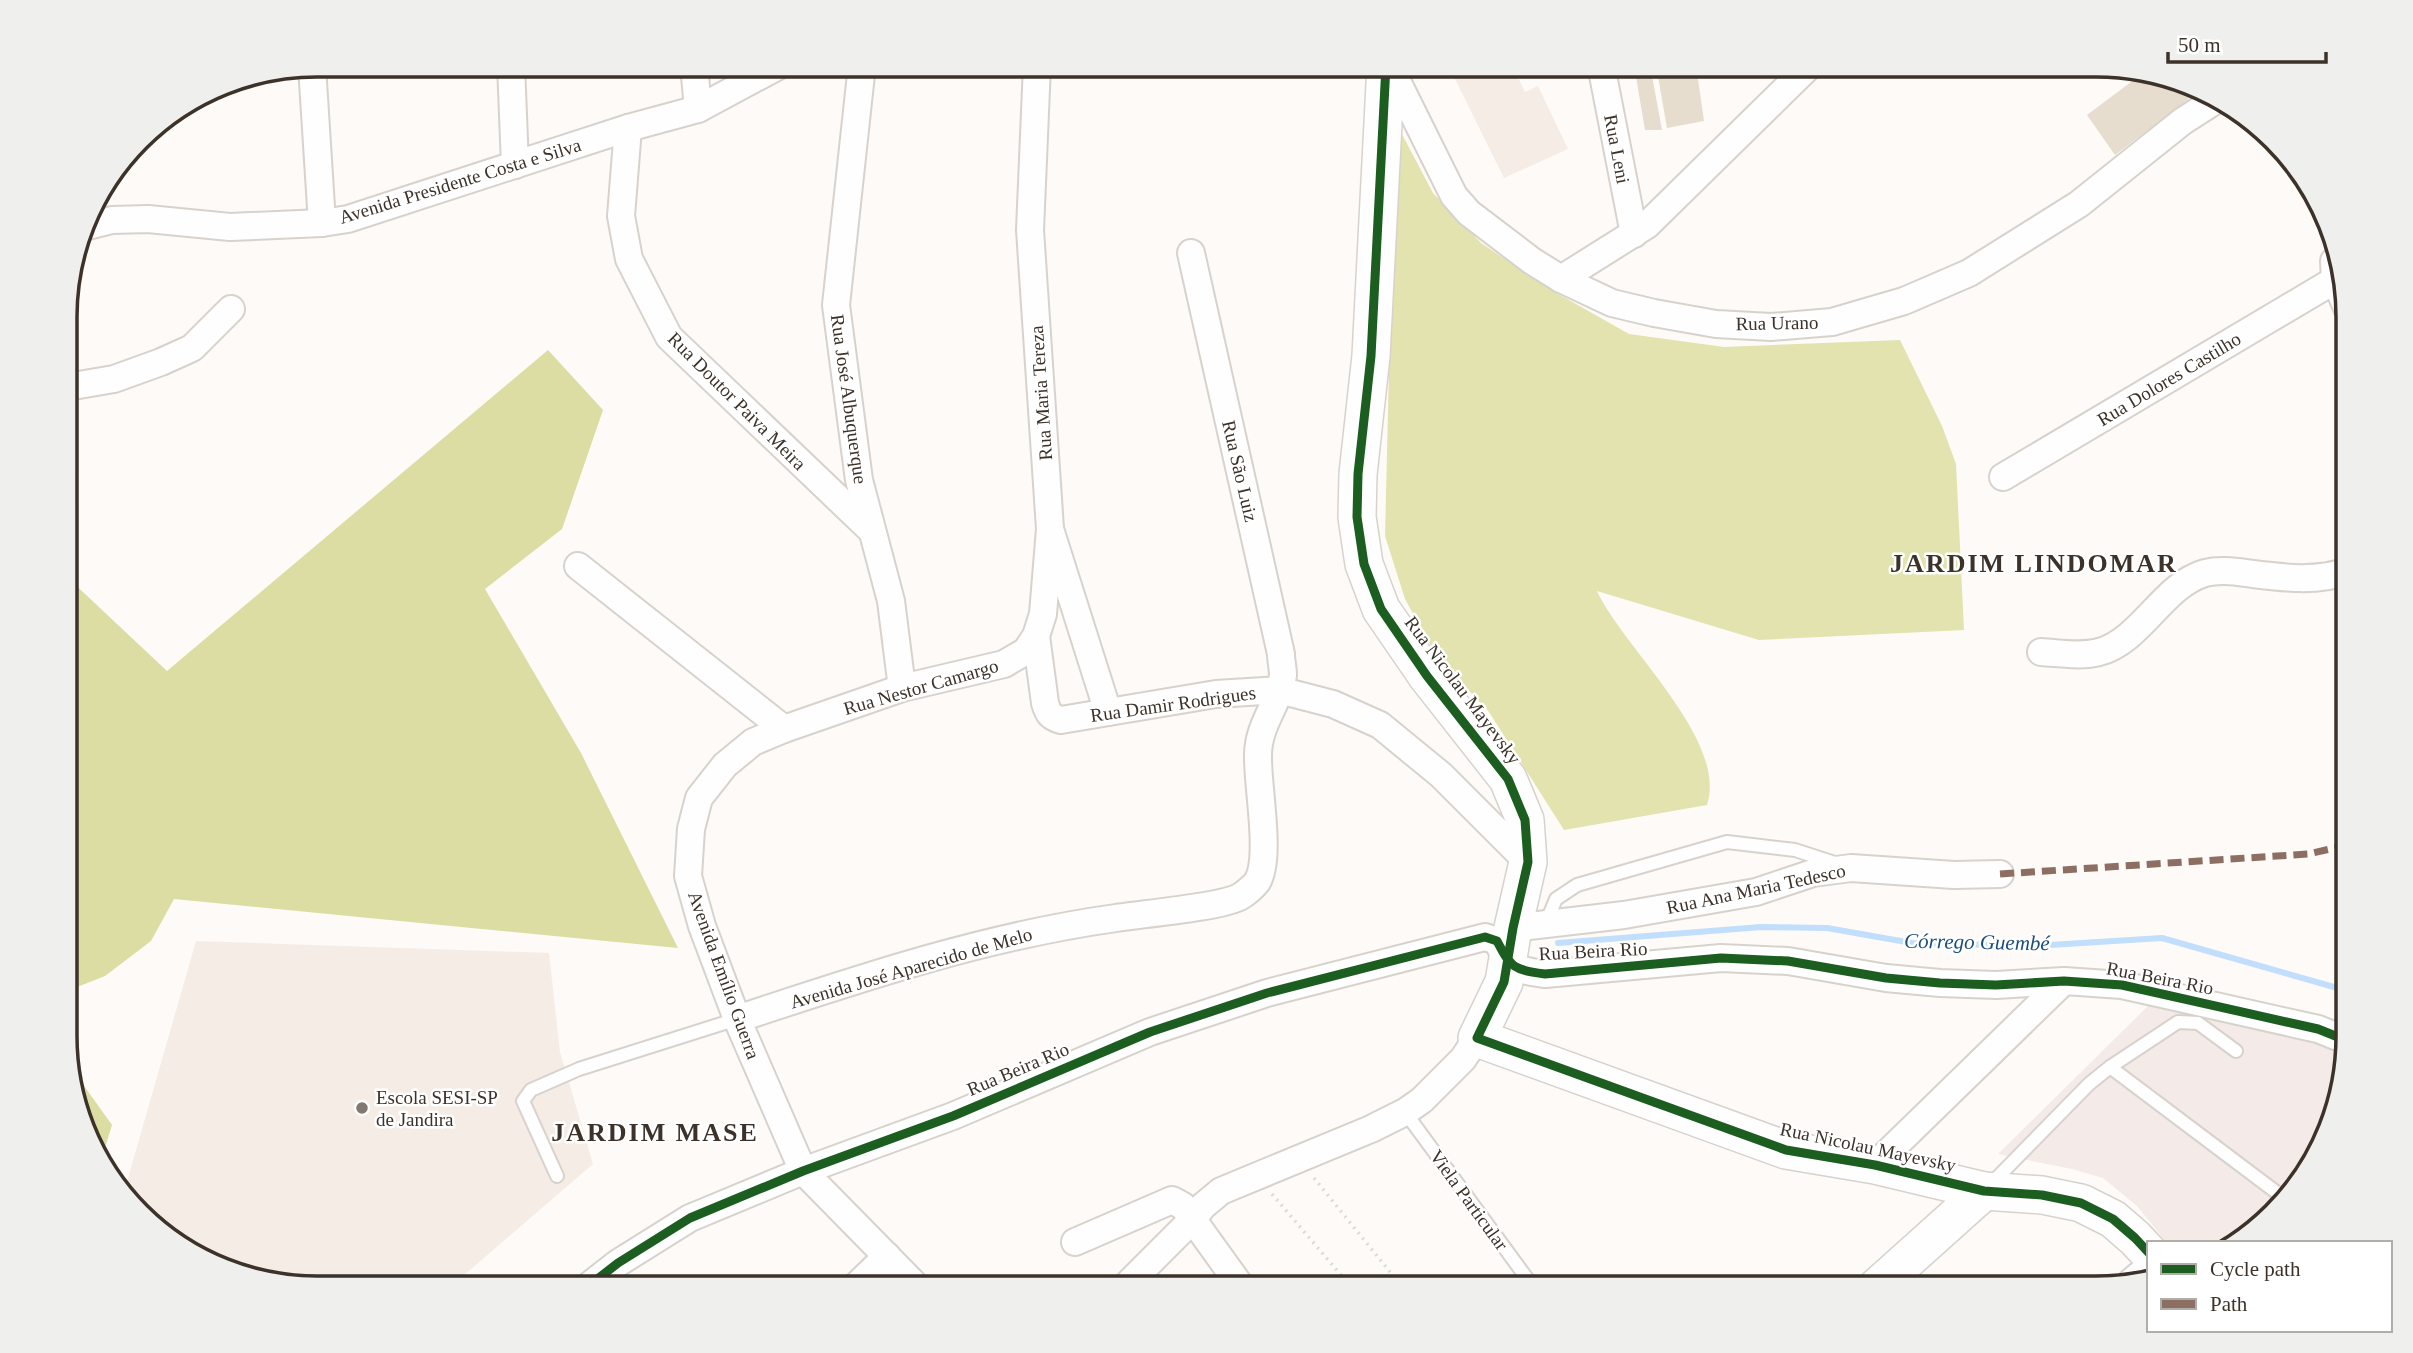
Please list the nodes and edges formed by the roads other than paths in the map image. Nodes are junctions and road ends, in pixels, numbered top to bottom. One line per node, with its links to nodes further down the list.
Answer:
1 (313, 77): 15 (street)
2 (512, 77): 14 (street)
3 (695, 77): 12 (street)
4 (758, 77): 12 (street, Avenida Presidente Costa e Silva)
5 (861, 77): 25 (street, Rua José Albuquerque)
6 (1036, 77): 24 (street, Rua Maria Tereza)
7 (1386, 77): 34 (street, Rua Nicolau Mayevsky)
8 (1393, 77): 20 (street, Rua Urano)
9 (1603, 77): 17 (street, Rua Leni)
10 (1798, 77): 17 (street)
11 (2208, 105): 20 (street, Rua Urano)
12 (698, 109): 13 (street, Avenida Presidente Costa e Silva)
13 (628, 128): 14 (street, Avenida Presidente Costa e Silva); 25 (street, Rua Doutor Paiva Meira)
14 (516, 165): 15 (street, Avenida Presidente Costa e Silva)
15 (322, 223): 16 (street, Avenida Presidente Costa e Silva)
16 (95, 224)
17 (1634, 234): 20 (street)
18 (1191, 253): 31 (street, Rua São Luiz)
19 (2331, 272): 23 (street, Rua Dolores Castilho)
20 (1561, 279)
21 (231, 309): 22 (street)
22 (77, 385)
23 (2003, 477)
24 (1050, 529): 28 (street); 32 (street, Rua Maria Tereza)
25 (871, 530): 30 (street, Rua José Albuquerque)
26 (578, 566): 33 (street)
27 (2335, 576): 29 (street)
28 (1035, 636): 30 (street, Rua Nestor Camargo); 32 (street, Rua Damir Rodrigues)
29 (2041, 652)
30 (902, 688): 33 (street, Rua Nestor Camargo)
31 (1279, 690): 32 (street, Rua Damir Rodrigues); 34 (street, Rua Damir Rodrigues); 39 (street, Avenida José Aparecido de Melo)
32 (1108, 712)
33 (784, 729): 39 (street, Avenida Emílio Guerra)
34 (1528, 862): 37 (street, Rua Nicolau Mayevsky)
35 (1850, 868): 36 (street, Rua Ana Maria Tedesco); 37 (street, Rua Ana Maria Tedesco); 37 (lane)
36 (2000, 874)
37 (1522, 938): 38 (street, Rua Beira Rio); 41 (street, Rua Nicolau Mayevsky); 46 (street, Rua Beira Rio)
38 (2064, 981): 40 (street, Rua Beira Rio); 45 (street)
39 (737, 1018): 46 (street, Avenida Emílio Guerra); 47 (lane, Avenida José Aparecido de Melo)
40 (2335, 1036)
41 (1478, 1038): 44 (street); 45 (street, Rua Nicolau Mayevsky)
42 (2236, 1051): 43 (lane)
43 (2110, 1067): 48 (lane); 49 (lane)
44 (1405, 1112): 50 (street); 55 (lane, Viela Particular)
45 (1875, 1165): 48 (street, Rua Nicolau Mayevsky)
46 (803, 1171): 53 (street); 57 (street, Rua Beira Rio)
47 (557, 1177)
48 (1984, 1191): 52 (street, Rua Nicolau Mayevsky); 56 (street)
49 (2276, 1192)
50 (1192, 1220): 51 (street); 54 (street); 60 (street)
51 (1075, 1242)
52 (2147, 1251)
53 (887, 1256): 58 (street); 59 (street)
54 (1233, 1275)
55 (1525, 1275)
56 (1889, 1275)
57 (602, 1276)
58 (866, 1276)
59 (906, 1276)
60 (1136, 1276)

